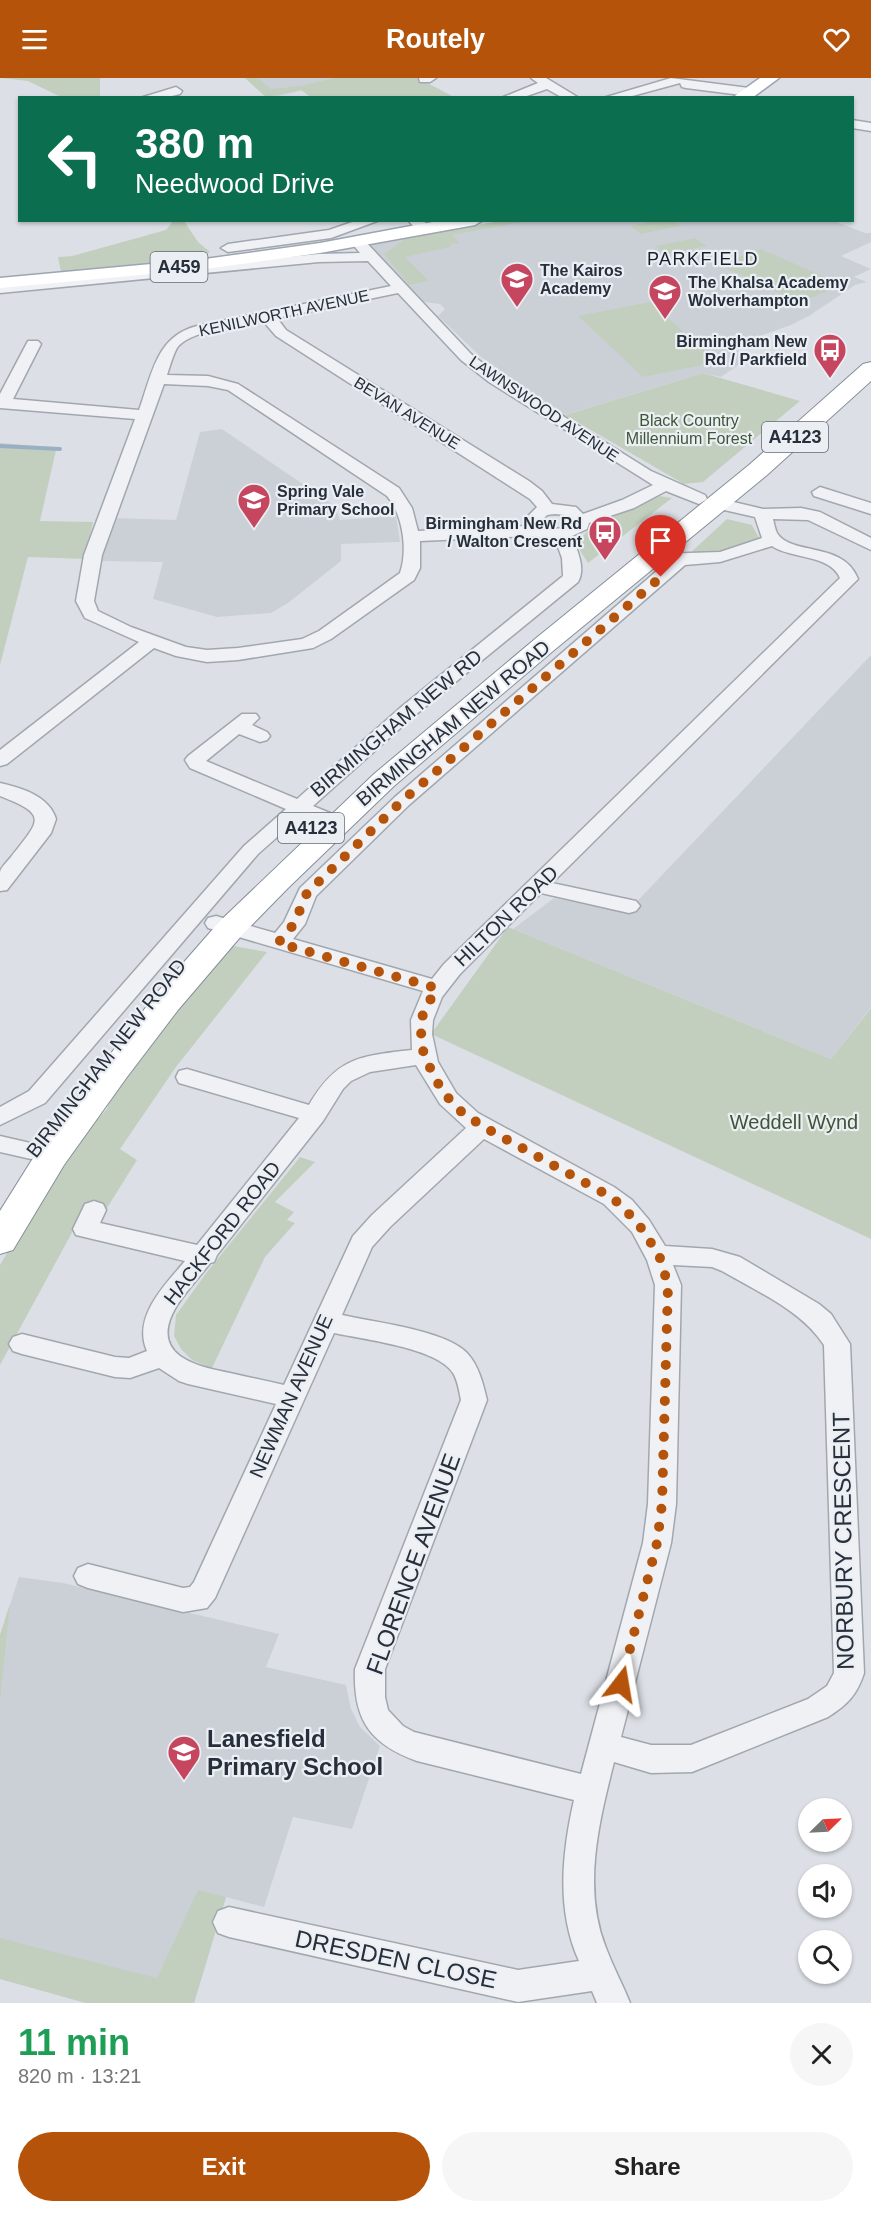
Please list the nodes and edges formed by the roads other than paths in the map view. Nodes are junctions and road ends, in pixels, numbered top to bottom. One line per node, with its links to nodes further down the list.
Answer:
1 (168, 78): 5 (street)
2 (771, 78): 6 (main road)
3 (542, 81): 8 (street); 9 (street)
4 (679, 81): 6 (street); 10 (street); 11 (street)
5 (180, 94): 7 (street)
6 (747, 95)
7 (163, 96)
8 (511, 96)
9 (569, 96)
10 (617, 96)
11 (699, 96)
12 (854, 124): 13 (street)
13 (871, 127)
14 (367, 222): 18 (street)
15 (453, 222): 16 (main road, A459)
16 (419, 225): 17 (main road, A459)
17 (357, 241): 19 (street, LAWNSWOOD AVENUE); 20 (main road, A459)
18 (228, 248)
19 (372, 257): 21 (street, LAWNSWOOD AVENUE); 22 (street)
20 (0, 283)
21 (402, 288): 23 (street, KENILWORTH AVENUE); 30 (street, LAWNSWOOD AVENUE)
22 (0, 289)
23 (267, 316): 27 (street, KENILWORTH AVENUE); 34 (street, BEVAN AVENUE)
24 (33, 344): 28 (street)
25 (871, 356): 32 (highway, BIRMINGHAM NEW ROAD / A4123)
26 (871, 369): 32 (highway, BIRMINGHAM NEW ROAD / A4123)
27 (158, 379): 29 (street, KENILWORTH AVENUE); 38 (street)
28 (2, 403): 29 (street)
29 (144, 415): 43 (street, KENILWORTH AVENUE)
30 (665, 485): 32 (street, LAWNSWOOD AVENUE); 36 (street)
31 (820, 492): 33 (street)
32 (708, 501): 35 (street, LAWNSWOOD AVENUE); 42 (highway, BIRMINGHAM NEW ROAD / A4123); 47 (highway, BIRMINGHAM NEW ROAD / A4123)
33 (866, 508): 37 (street)
34 (542, 512): 36 (street); 38 (street); 39 (street)
35 (763, 514): 37 (street, LAWNSWOOD AVENUE); 40 (street)
36 (581, 520): 39 (street)
37 (838, 526): 41 (street, LAWNSWOOD AVENUE)
38 (409, 528): 39 (street); 43 (street, KENILWORTH AVENUE)
39 (554, 533): 47 (street, BIRMINGHAM NEW RD)
40 (772, 540): 42 (street); 49 (street, HILTON ROAD)
41 (871, 545)
42 (667, 558): 51 (highway, BIRMINGHAM NEW ROAD / A4123); 52 (street)
43 (152, 641): 45 (street)
44 (261, 736): 47 (street)
45 (0, 760)
46 (0, 789): 48 (street)
47 (311, 811): 51 (highway, BIRMINGHAM NEW ROAD / A4123); 57 (street, BIRMINGHAM NEW RD)
48 (0, 885)
49 (537, 886): 50 (street); 53 (street, HILTON ROAD)
50 (629, 906)
51 (224, 926): 52 (street); 59 (highway, BIRMINGHAM NEW ROAD / A4123)
52 (278, 943): 53 (street)
53 (436, 988): 54 (street, HILTON ROAD)
54 (424, 1056): 56 (street, HACKFORD ROAD); 58 (street, HILTON ROAD)
55 (186, 1077): 56 (street)
56 (315, 1115): 64 (street, HACKFORD ROAD)
57 (0, 1117)
58 (482, 1126): 63 (street, HILTON ROAD); 65 (street, NEWMAN AVENUE)
59 (28, 1150): 60 (highway, BIRMINGHAM NEW ROAD / A4123); 62 (highway, BIRMINGHAM NEW ROAD / A4123)
60 (0, 1200)
61 (94, 1210): 64 (street)
62 (0, 1241)
63 (659, 1255): 70 (street, HILTON ROAD); 70 (street, NORBURY CRESCENT)
64 (205, 1256): 67 (street, HACKFORD ROAD)
65 (325, 1321): 68 (street, NEWMAN AVENUE); 71 (street, FLORENCE AVENUE)
66 (22, 1344): 67 (street)
67 (163, 1356): 68 (street)
68 (290, 1397): 69 (street, NEWMAN AVENUE)
69 (88, 1576)
70 (605, 1746): 71 (street, HILTON ROAD)
71 (592, 1790): 73 (street, HILTON ROAD)
72 (229, 1922): 73 (street, DRESDEN CLOSE)
73 (599, 1974): 74 (street, HILTON ROAD)
74 (614, 2003)

